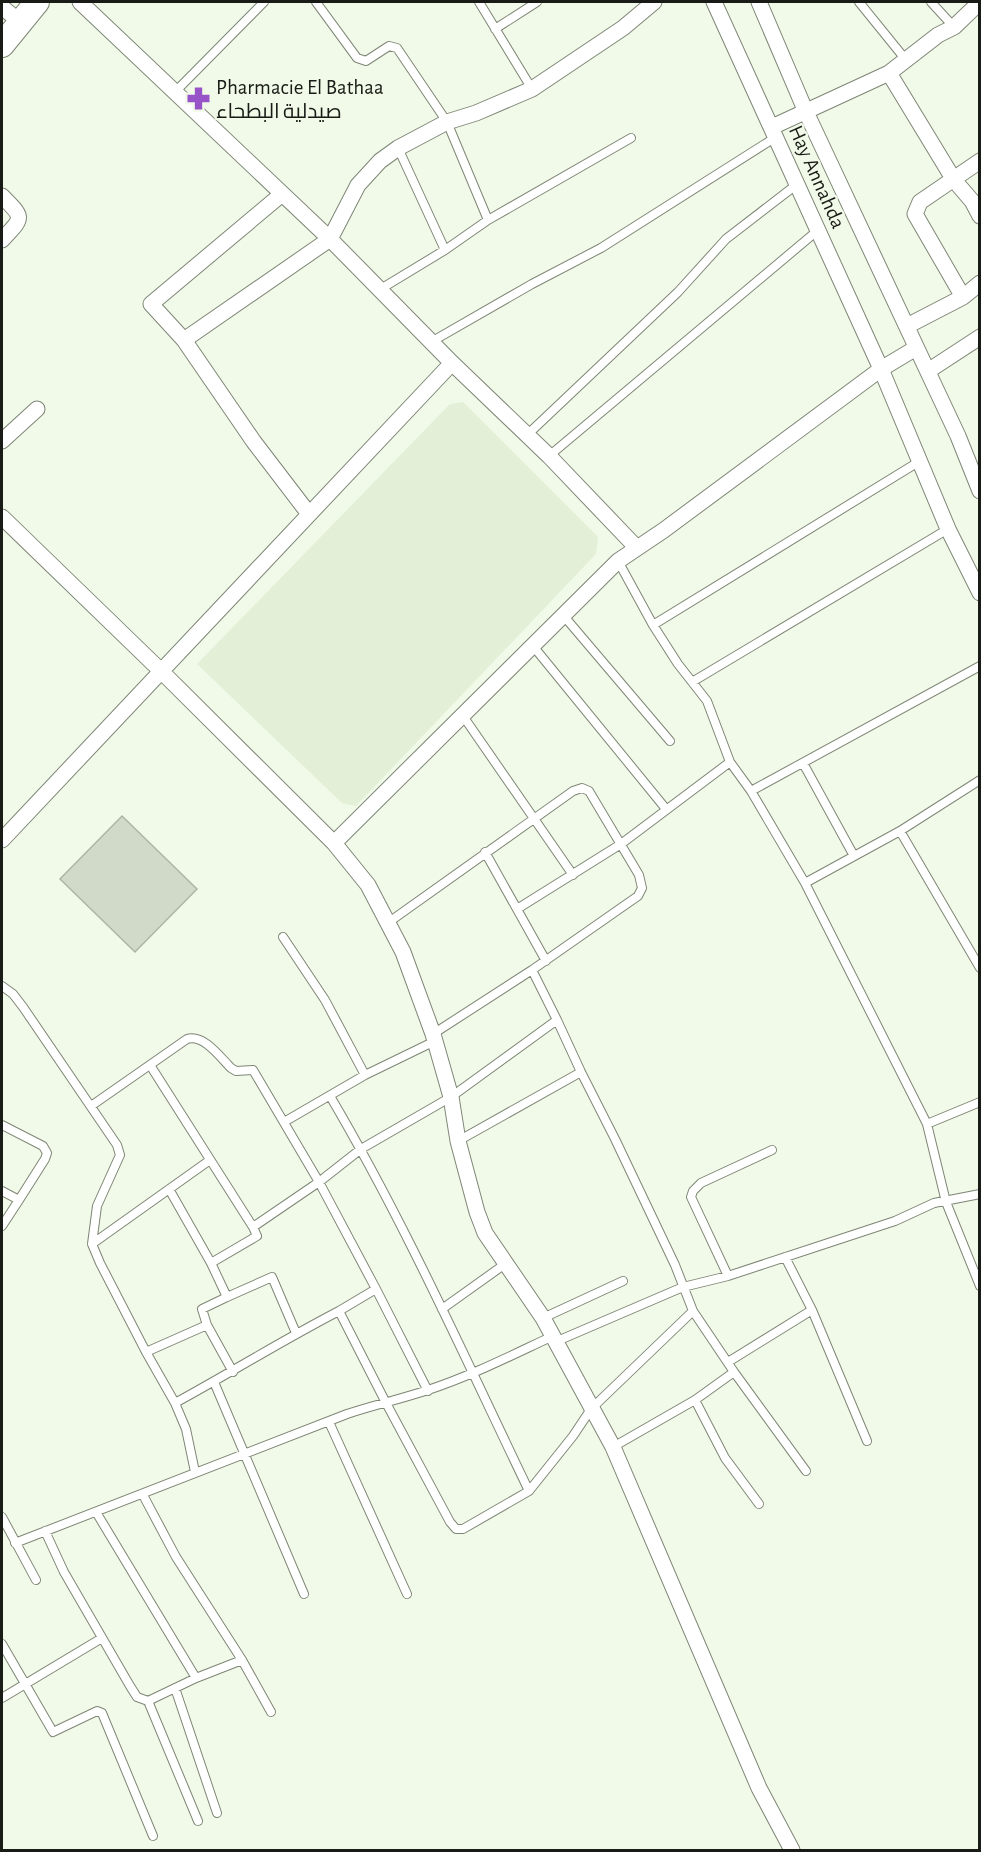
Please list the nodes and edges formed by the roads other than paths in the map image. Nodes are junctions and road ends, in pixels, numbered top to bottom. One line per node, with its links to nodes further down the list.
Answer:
1 (37, 2): 13 (main road)
2 (80, 2): 20 (street)
3 (264, 2): 20 (lane)
4 (316, 2): 22 (lane)
5 (479, 2): 15 (lane)
6 (537, 2): 15 (lane)
7 (654, 2): 19 (street)
8 (714, 2): 23 (street, Hay Annahda)
9 (759, 2): 21 (street, Hay Annahda)
10 (859, 2): 17 (lane)
11 (931, 2): 14 (lane)
12 (980, 2): 14 (street)
13 (11, 15): 16 (main road)
14 (954, 27): 17 (street)
15 (495, 29): 19 (lane)
16 (2, 45)
17 (906, 60): 18 (street)
18 (889, 73): 21 (street); 27 (street)
19 (532, 89): 22 (street)
20 (175, 92): 29 (street)
21 (806, 112): 23 (street); 41 (street, Hay Annahda)
22 (447, 122): 25 (street); 33 (lane)
23 (774, 132): 28 (street, Hay Annahda); 44 (lane)
24 (631, 138): 33 (lane)
25 (398, 148): 35 (street); 37 (lane)
26 (980, 161): 27 (street)
27 (954, 180): 31 (street); 40 (street)
28 (796, 185): 34 (street, Hay Annahda); 50 (lane)
29 (282, 194): 35 (street); 43 (street)
30 (2, 196): 36 (street)
31 (976, 198): 32 (street)
32 (980, 216)
33 (488, 220): 37 (lane)
34 (817, 231): 47 (street, Hay Annahda); 52 (lane)
35 (330, 239): 39 (street); 43 (street)
36 (2, 240)
37 (445, 250): 39 (lane)
38 (980, 283): 40 (street)
39 (379, 290): 44 (street)
40 (963, 297): 41 (street)
41 (907, 326): 45 (street, Hay Annahda)
42 (980, 337): 48 (street)
43 (184, 340): 55 (street)
44 (431, 342): 46 (street)
45 (916, 348): 47 (street); 48 (street, Hay Annahda)
46 (452, 363): 50 (street); 55 (street)
47 (881, 369): 53 (street, Hay Annahda); 58 (street)
48 (928, 371): 54 (street, Hay Annahda)
49 (37, 409): 51 (street)
50 (527, 435): 52 (street)
51 (2, 441)
52 (549, 456): 58 (street)
53 (920, 461): 57 (street, Hay Annahda); 62 (lane)
54 (978, 486)
55 (309, 514): 65 (street)
56 (2, 518): 65 (street)
57 (948, 529): 60 (street, Hay Annahda); 66 (lane)
58 (636, 547): 59 (street)
59 (618, 561): 61 (street); 62 (lane)
60 (980, 593)
61 (563, 615): 63 (street); 68 (lane)
62 (653, 625): 66 (lane)
63 (533, 646): 67 (street); 73 (lane)
64 (980, 666): 70 (lane)
65 (161, 671): 76 (street); 77 (street)
66 (692, 682): 69 (lane)
67 (463, 716): 74 (lane); 77 (street)
68 (670, 741)
69 (730, 762): 72 (lane); 73 (lane)
70 (803, 763): 72 (lane); 80 (lane)
71 (980, 780): 75 (lane)
72 (751, 791): 82 (lane)
73 (666, 809): 78 (lane)
74 (534, 819): 78 (lane); 79 (lane); 81 (lane)
75 (900, 831): 80 (lane); 87 (lane)
76 (2, 840)
77 (334, 843): 84 (street)
78 (621, 844): 81 (lane); 86 (lane)
79 (485, 852): 83 (lane); 84 (lane)
80 (854, 856): 82 (lane)
81 (573, 875): 83 (lane)
82 (805, 883): 100 (lane)
83 (517, 909): 86 (lane)
84 (388, 922): 91 (street)
85 (283, 938): 94 (lane)
86 (546, 961): 88 (lane)
87 (980, 968)
88 (532, 970): 90 (lane); 91 (lane)
89 (2, 986): 98 (lane)
90 (557, 1020): 93 (lane); 96 (lane)
91 (434, 1038): 94 (lane); 96 (street)
92 (150, 1065): 98 (lane); 99 (lane); 105 (lane)
93 (580, 1072): 102 (lane); 121 (lane)
94 (365, 1075): 95 (lane)
95 (330, 1096): 99 (lane); 103 (lane)
96 (451, 1096): 102 (street); 103 (lane)
97 (980, 1102): 100 (lane)
98 (91, 1106): 114 (lane)
99 (284, 1122): 106 (lane)
100 (927, 1124): 111 (lane)
101 (2, 1125): 110 (lane)
102 (458, 1141): 117 (street)
103 (361, 1149): 106 (lane); 124 (lane)
104 (772, 1150): 118 (lane)
105 (210, 1160): 107 (lane); 113 (lane)
106 (319, 1182): 113 (lane); 122 (lane)
107 (169, 1189): 114 (lane); 116 (lane)
108 (2, 1191): 110 (lane)
109 (980, 1194): 111 (lane)
110 (19, 1200): 112 (lane)
111 (946, 1202): 115 (lane); 120 (lane)
112 (2, 1226)
113 (253, 1227): 116 (lane)
114 (92, 1244): 132 (lane)
115 (784, 1257): 118 (lane); 125 (lane)
116 (211, 1263): 123 (lane)
117 (505, 1264): 124 (lane); 128 (street)
118 (728, 1276): 121 (lane)
119 (623, 1281): 128 (lane)
120 (980, 1286)
121 (683, 1287): 127 (lane); 131 (lane)
122 (376, 1289): 126 (lane); 138 (lane)
123 (227, 1297): 129 (lane); 130 (lane)
124 (442, 1309): 136 (lane)
125 (812, 1310): 133 (lane); 144 (lane)
126 (339, 1311): 130 (lane); 140 (lane)
127 (693, 1311): 133 (lane); 142 (lane)
128 (543, 1318): 131 (street)
129 (207, 1325): 132 (lane); 134 (lane)
130 (296, 1333): 134 (lane)
131 (554, 1339): 136 (lane); 142 (street)
132 (146, 1352): 141 (lane)
133 (728, 1362): 135 (lane)
134 (233, 1372): 137 (lane)
135 (735, 1372): 139 (lane); 147 (lane)
136 (472, 1373): 138 (lane); 149 (lane)
137 (214, 1382): 141 (lane); 146 (lane)
138 (428, 1391): 140 (lane)
139 (695, 1400): 145 (lane); 151 (lane)
140 (385, 1401): 143 (lane); 149 (lane)
141 (175, 1403): 148 (lane)
142 (591, 1409): 145 (street); 149 (lane)
143 (329, 1422): 146 (lane); 158 (lane)
144 (867, 1441)
145 (613, 1447): 171 (street)
146 (245, 1453): 148 (lane); 157 (lane)
147 (806, 1471)
148 (195, 1473): 150 (lane)
149 (529, 1491)
150 (143, 1495): 152 (lane); 161 (lane)
151 (759, 1504)
152 (96, 1512): 154 (lane); 162 (lane)
153 (2, 1516): 155 (lane)
154 (45, 1532): 155 (lane); 159 (lane)
155 (15, 1543): 156 (lane)
156 (36, 1580)
157 (304, 1594)
158 (407, 1594)
159 (102, 1638): 163 (lane); 166 (lane)
160 (2, 1644): 163 (lane)
161 (242, 1660): 162 (lane); 167 (lane)
162 (196, 1678): 164 (lane)
163 (24, 1684): 165 (lane); 170 (lane)
164 (175, 1688): 166 (lane); 168 (lane)
165 (2, 1698)
166 (148, 1701): 169 (lane)
167 (271, 1712)
168 (218, 1813)
169 (198, 1821)
170 (153, 1836)
171 (792, 1851)

